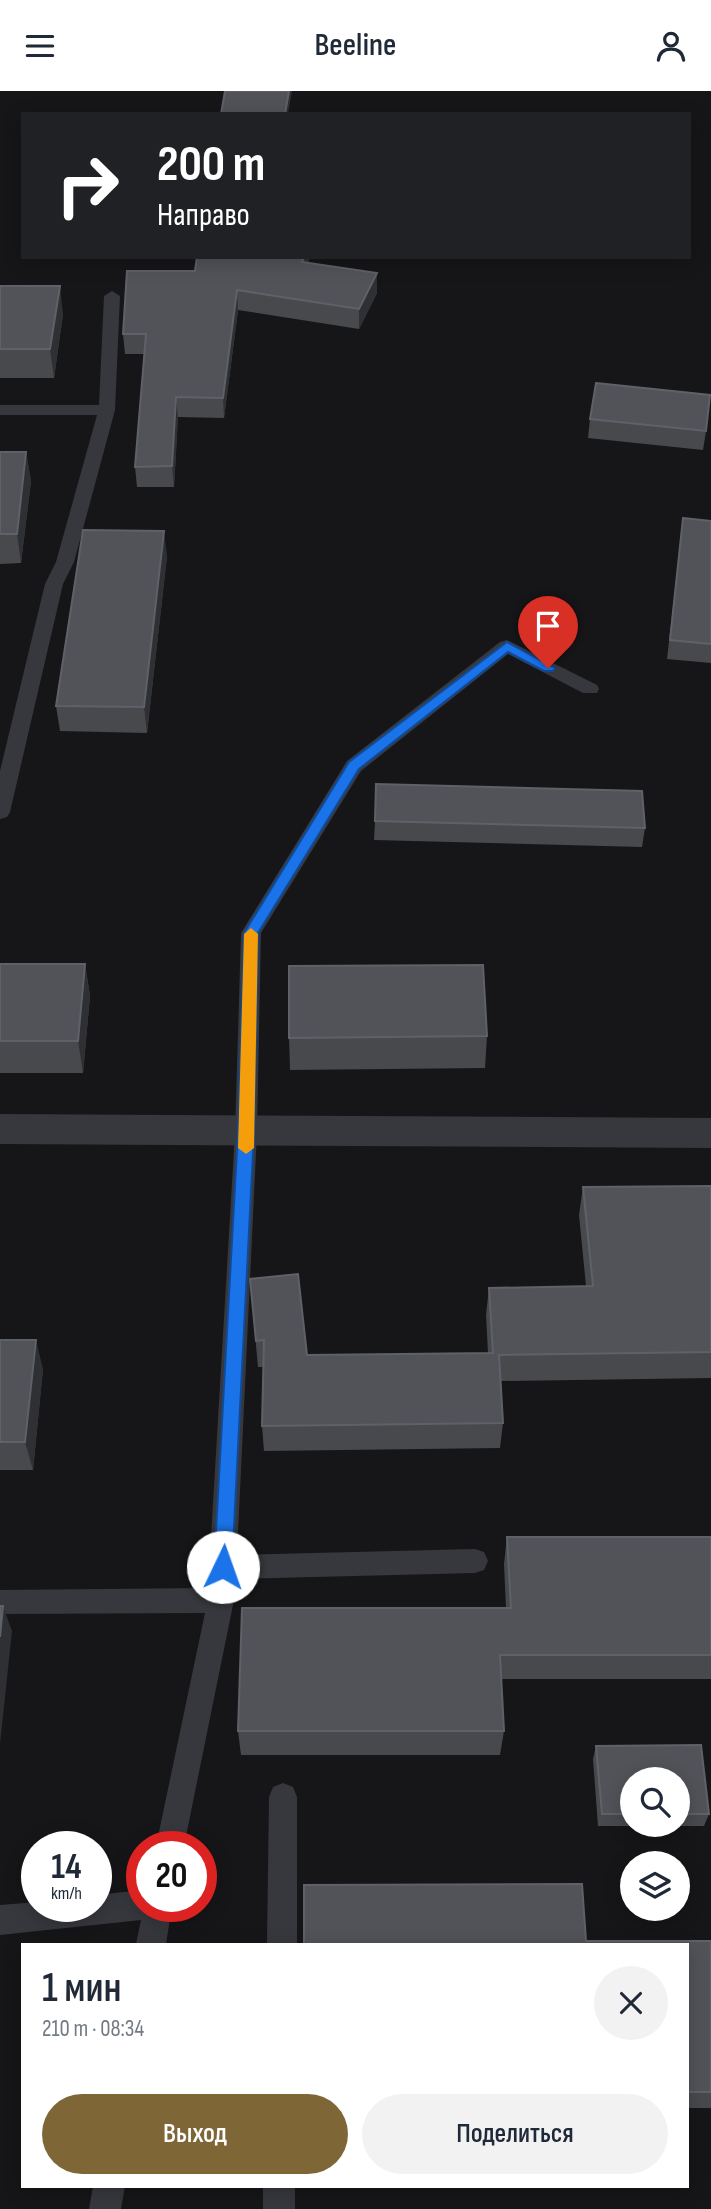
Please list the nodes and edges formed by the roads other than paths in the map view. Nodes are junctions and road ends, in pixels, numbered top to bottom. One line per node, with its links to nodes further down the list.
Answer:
1 (112, 296): 3 (lane)
2 (0, 410): 3 (lane)
3 (107, 410): 5 (lane)
4 (590, 689): 7 (lane)
5 (0, 812)
6 (0, 1129): 7 (street)
7 (246, 1132): 8 (street); 10 (lane)
8 (711, 1133)
9 (475, 1561): 10 (lane)
10 (223, 1567): 11 (lane)
11 (221, 1600): 12 (lane); 14 (lane)
12 (0, 1602)
13 (283, 1797): 19 (lane)
14 (173, 1831)
15 (126, 1907): 16 (lane)
16 (0, 1920)
17 (155, 1922): 18 (lane)
18 (151, 1943)
19 (282, 1943)
20 (109, 2188): 22 (lane)
21 (279, 2188): 23 (lane)
22 (105, 2209)
23 (279, 2209)

